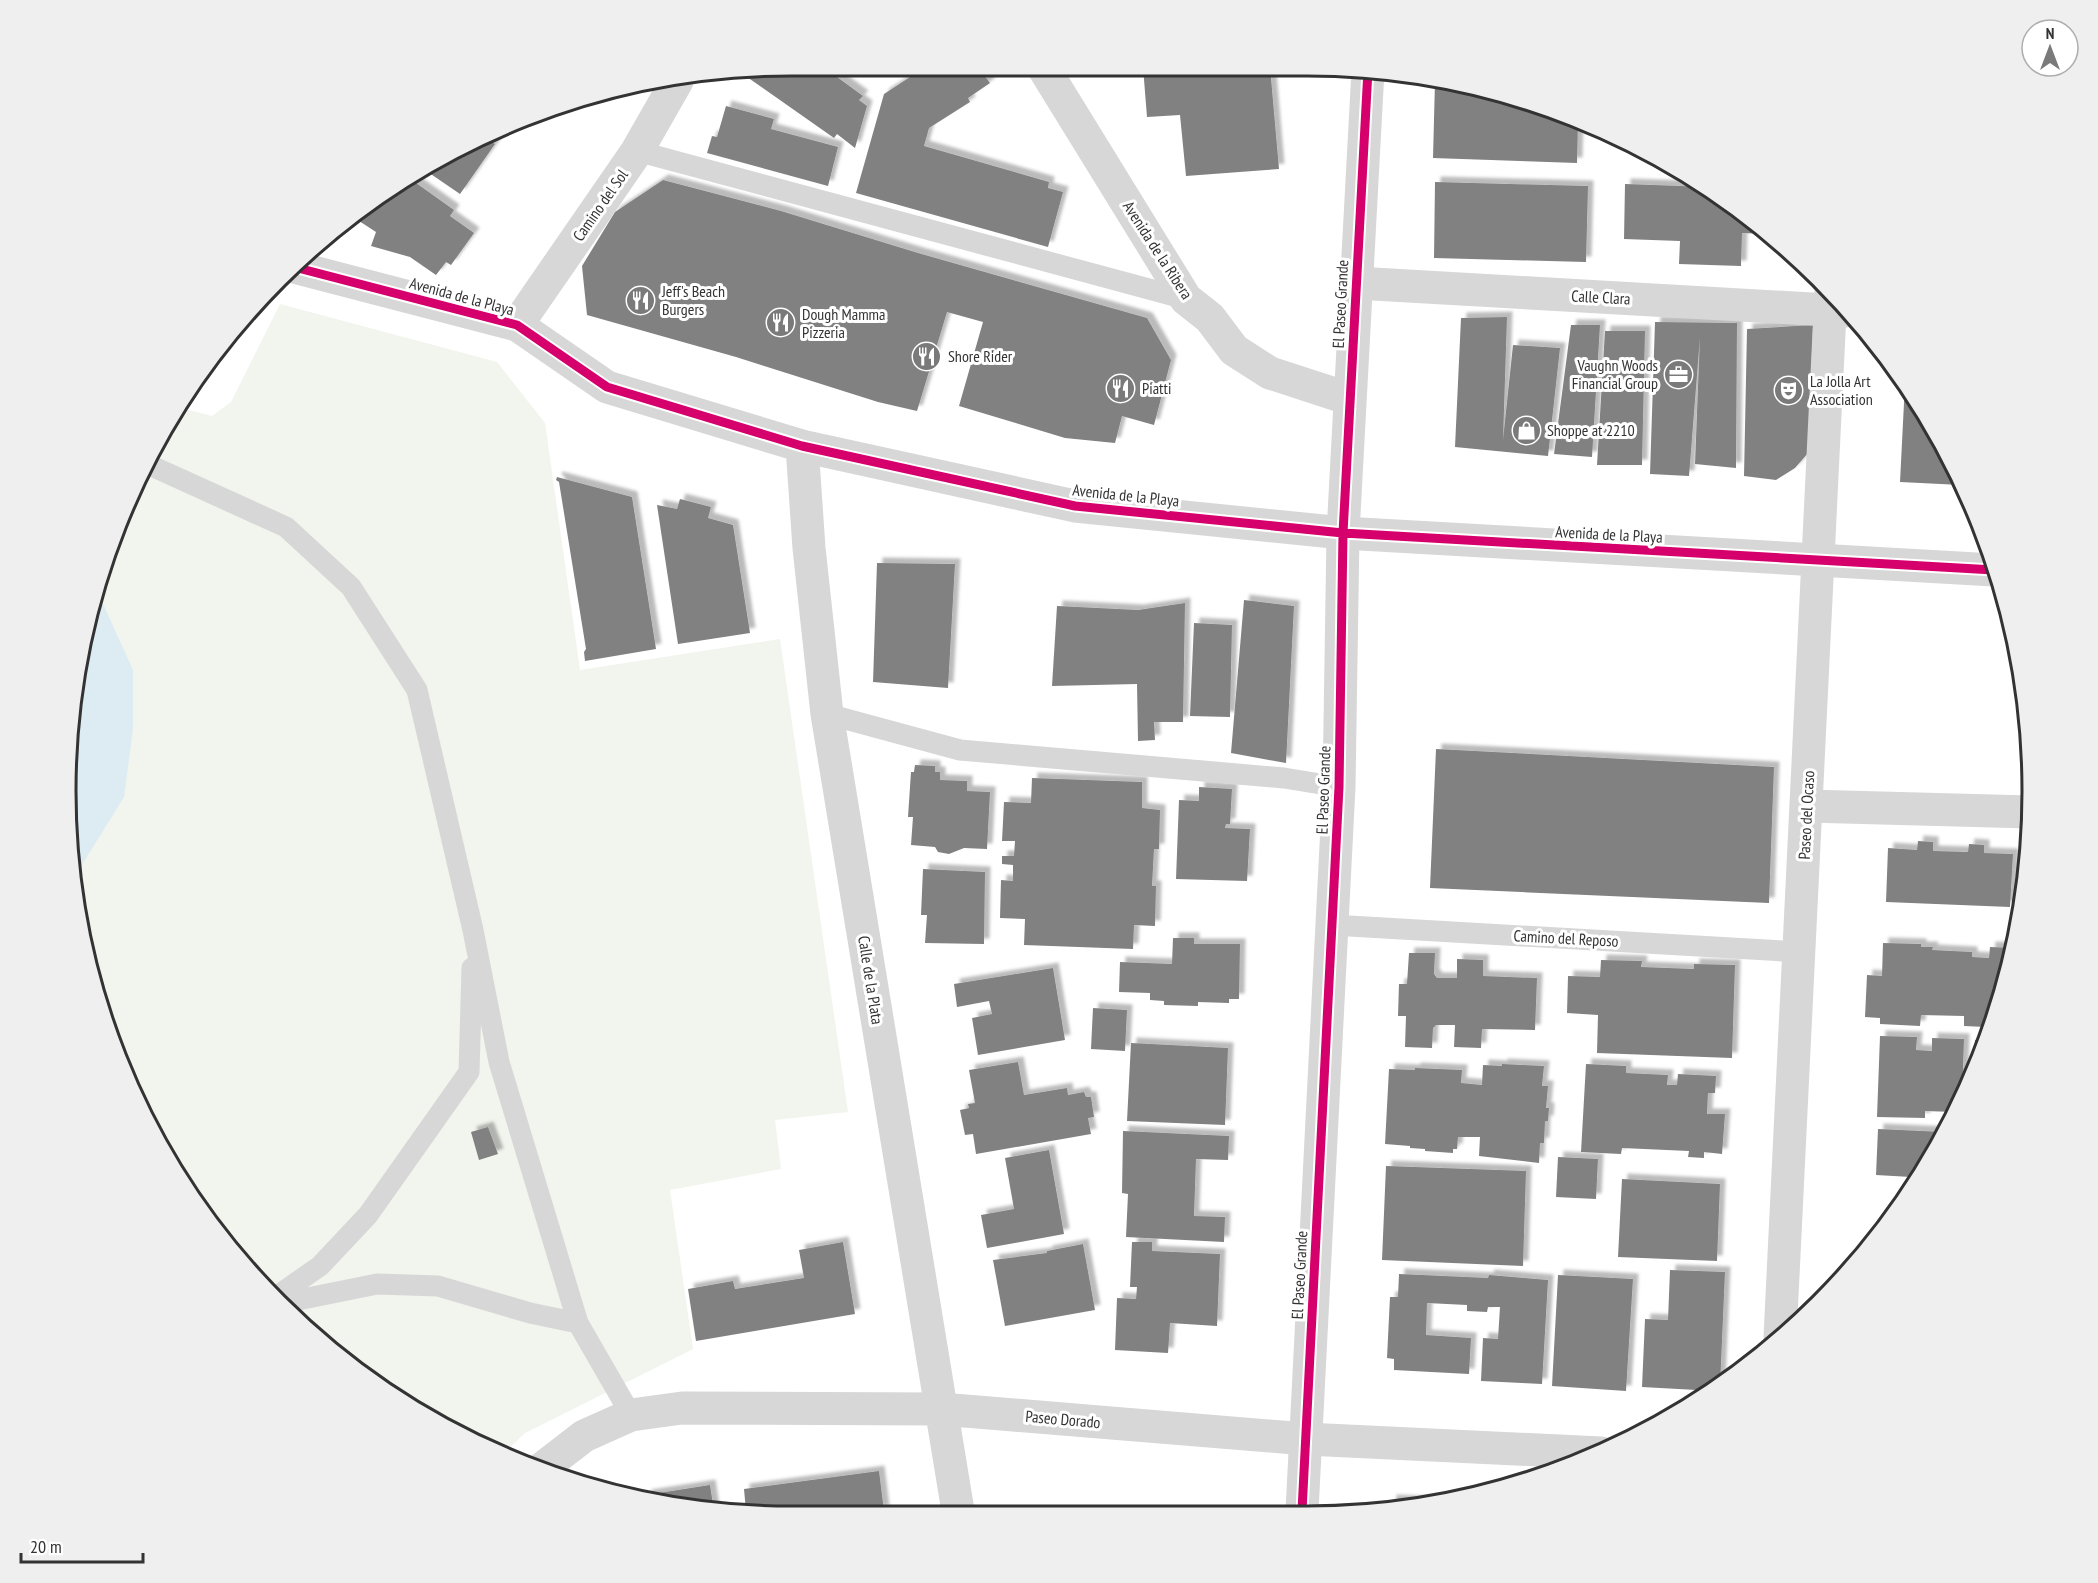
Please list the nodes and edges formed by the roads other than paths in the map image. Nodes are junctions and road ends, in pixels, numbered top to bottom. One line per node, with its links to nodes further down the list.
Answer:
1 (1048, 76): 7 (street, Avenida de la Ribera)
2 (1367, 80): 6 (street, El Paseo Grande)
3 (675, 87): 4 (street, Camino del Sol)
4 (637, 151): 7 (lane); 10 (street, Camino del Sol)
5 (304, 269): 10 (street, Avenida de la Playa)
6 (1356, 283): 8 (street, Calle Clara); 11 (street, El Paseo Grande)
7 (1186, 299): 11 (street, Avenida de la Ribera)
8 (1830, 305)
9 (1836, 311): 15 (street, Paseo del Ocaso)
10 (517, 325): 12 (street, Avenida de la Playa)
11 (1350, 399): 14 (street, El Paseo Grande)
12 (802, 446): 14 (street, Avenida de la Playa); 17 (street, Calle de la Plata)
13 (154, 467): 22 (lane)
14 (1343, 533): 15 (street, Avenida de la Playa); 18 (street, El Paseo Grande)
15 (1819, 561): 16 (street, Avenida de la Playa); 19 (street, Paseo del Ocaso)
16 (1986, 570)
17 (827, 714): 18 (lane); 28 (street, Calle de la Plata)
18 (1339, 787): 21 (street, El Paseo Grande)
19 (1806, 806): 20 (street); 23 (street, Paseo del Ocaso)
20 (2021, 812)
21 (1332, 925): 23 (lane, Camino del Reposo); 30 (street, El Paseo Grande)
22 (473, 930): 24 (lane); 26 (lane)
23 (1800, 952): 27 (street, Paseo del Ocaso)
24 (282, 1293)
25 (291, 1301): 26 (lane)
26 (578, 1323): 29 (lane)
27 (1781, 1327)
28 (941, 1409): 29 (street, Paseo Dorado); 30 (street, Paseo Dorado); 33 (street, Calle de la Plata)
29 (631, 1415): 32 (street, Paseo Dorado)
30 (1306, 1439): 31 (street, Paseo Dorado); 34 (street, El Paseo Grande)
31 (1580, 1452)
32 (548, 1464)
33 (957, 1506)
34 (1302, 1506)

